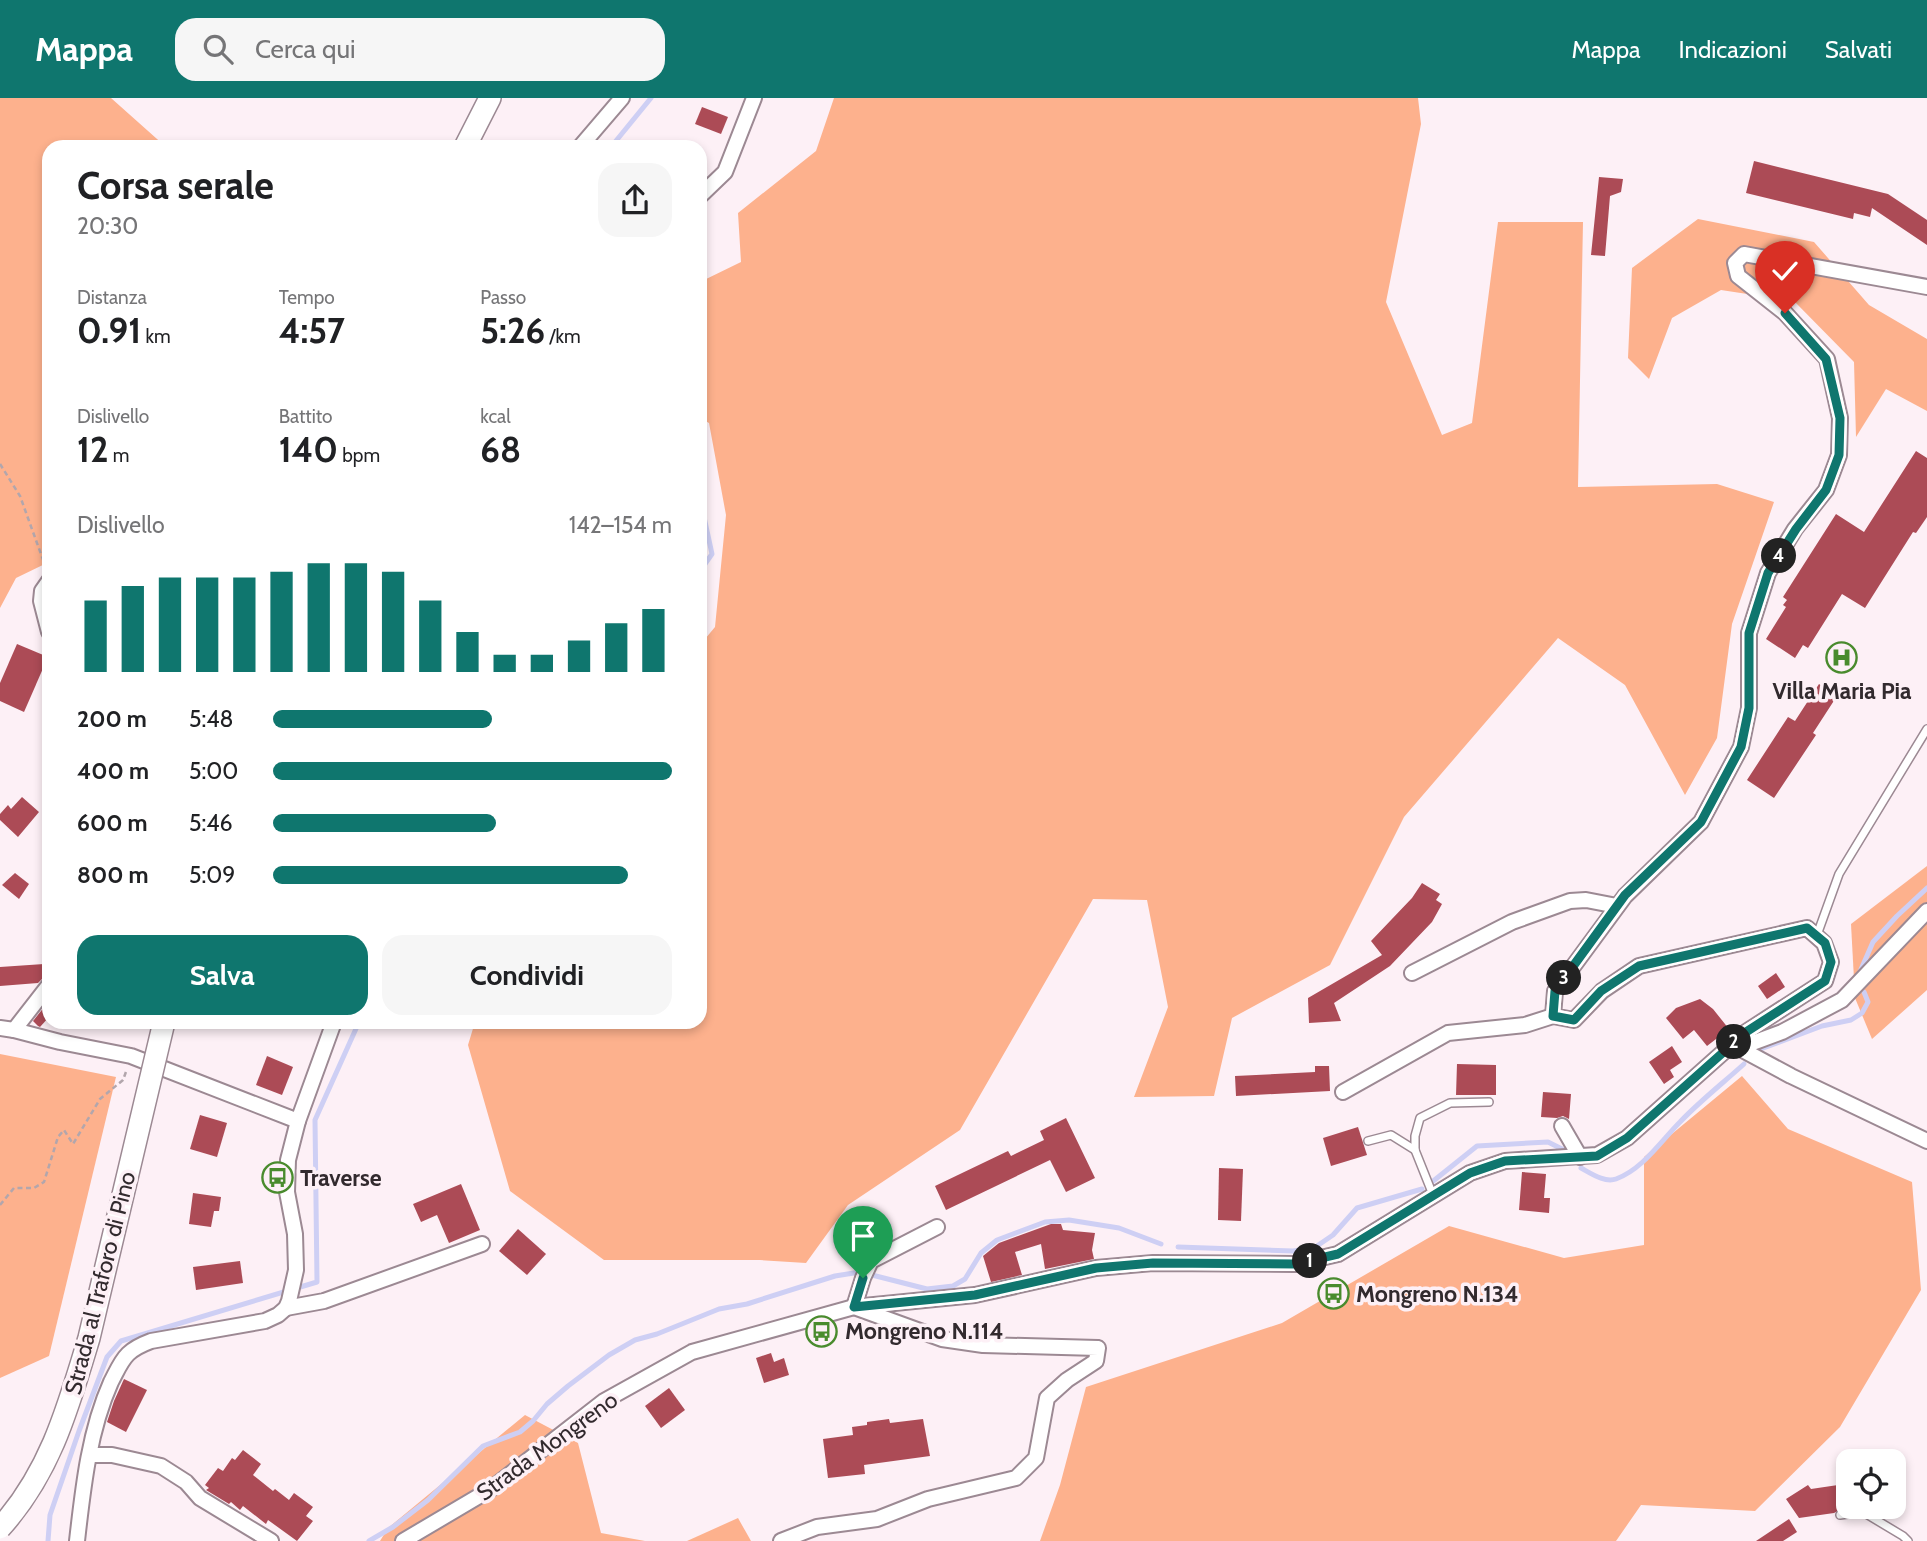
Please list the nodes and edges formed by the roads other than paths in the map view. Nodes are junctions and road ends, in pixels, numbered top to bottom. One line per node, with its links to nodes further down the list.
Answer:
1 (490, 98): 4 (main road)
2 (622, 98): 5 (street)
3 (754, 98): 6 (street)
4 (469, 140)
5 (586, 140)
6 (707, 189)
7 (1927, 287): 9 (street)
8 (1927, 729): 11 (lane)
9 (1617, 906): 12 (street); 14 (street)
10 (1927, 911): 18 (street)
11 (1816, 936): 14 (street); 18 (street, Strada Mongreno)
12 (1412, 973)
13 (42, 992): 15 (street)
14 (1553, 1016): 19 (street)
15 (7, 1029): 21 (street)
16 (162, 1029): 34 (main road, Strada al Traforo di Pino, bridge)
17 (331, 1029): 21 (street)
18 (1733, 1048): 24 (street); 26 (street, Strada Mongreno)
19 (1343, 1091)
20 (1489, 1102): 25 (lane)
21 (298, 1121): 30 (street)
22 (1562, 1126): 26 (street)
23 (1368, 1141): 25 (lane)
24 (1927, 1141)
25 (1415, 1150): 27 (lane)
26 (1580, 1157): 27 (street, Strada Mongreno)
27 (1434, 1196): 31 (street, Strada Mongreno)
28 (937, 1227): 31 (street)
29 (482, 1244): 30 (street)
30 (288, 1304): 32 (street)
31 (854, 1307): 37 (street, Strada Mongreno); 38 (street)
32 (90, 1455): 35 (street); 36 (street)
33 (1875, 1519): 39 (lane)
34 (0, 1528)
35 (77, 1541)
36 (271, 1541)
37 (403, 1541)
38 (781, 1541)
39 (1908, 1541)

